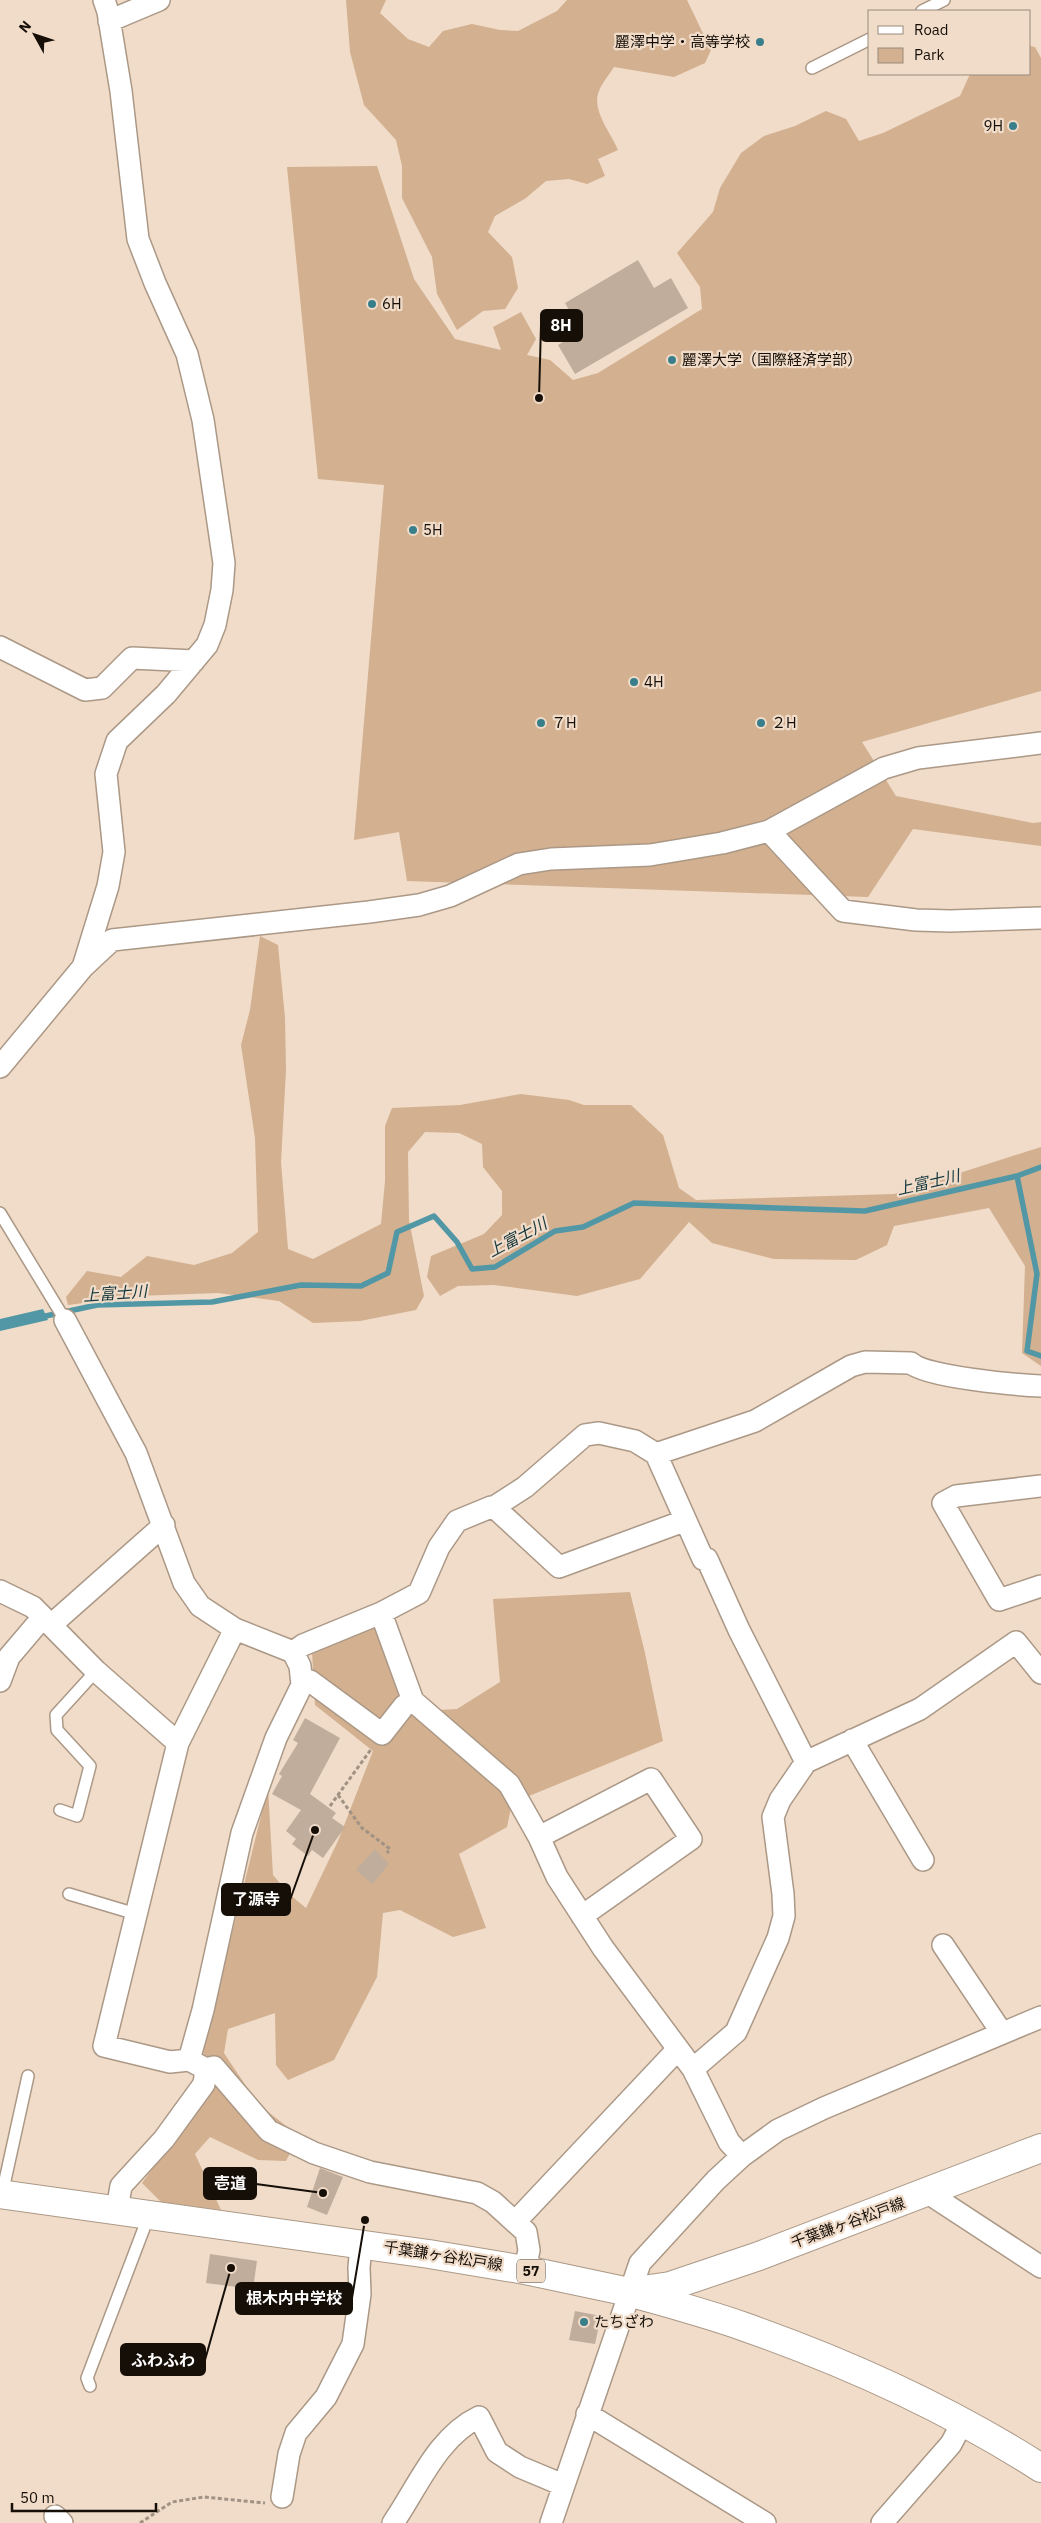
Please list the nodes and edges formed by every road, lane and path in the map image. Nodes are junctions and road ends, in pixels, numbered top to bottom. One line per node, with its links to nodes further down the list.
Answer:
1 (104, 0): 5 (street)
2 (159, 0): 5 (street)
3 (944, 0): 4 (lane)
4 (924, 10)
5 (110, 21): 9 (street)
6 (868, 40): 7 (lane)
7 (812, 68)
8 (0, 647): 9 (street)
9 (194, 661): 13 (street)
10 (1041, 743): 11 (street)
11 (769, 831): 12 (street); 13 (street)
12 (1041, 918)
13 (82, 967): 14 (street)
14 (0, 1068)
15 (0, 1213): 16 (lane)
16 (65, 1320): 22 (street)
17 (1041, 1386): 18 (street)
18 (656, 1454): 20 (street); 21 (street)
19 (1041, 1486): 23 (street)
20 (494, 1508): 21 (street); 25 (street)
21 (684, 1521): 37 (street)
22 (164, 1524): 26 (street); 27 (street)
23 (1041, 1586)
24 (0, 1591): 26 (street)
25 (382, 1613): 28 (street); 33 (street)
26 (47, 1621): 29 (street); 31 (street)
27 (235, 1629): 28 (street); 36 (street)
28 (294, 1652): 32 (street)
29 (96, 1671): 36 (street); 40 (lane)
30 (1041, 1673): 35 (street)
31 (0, 1680)
32 (302, 1680): 34 (street); 51 (street)
33 (413, 1702): 34 (street); 41 (street)
34 (382, 1734): 38 (path)
35 (852, 1740): 37 (street); 43 (street)
36 (178, 1743): 45 (street)
37 (806, 1762): 52 (street)
38 (338, 1794): 39 (path); 42 (path)
39 (330, 1806)
40 (60, 1810)
41 (539, 1837): 46 (street); 46 (street)
42 (387, 1853)
43 (923, 1860)
44 (69, 1894): 45 (lane)
45 (136, 1914): 51 (street)
46 (582, 1916): 50 (street)
47 (943, 1945): 49 (street)
48 (1041, 2017): 49 (street)
49 (1002, 2033): 55 (street)
50 (678, 2049): 52 (street); 60 (street)
51 (197, 2065): 58 (street); 60 (street)
52 (693, 2069): 55 (street)
53 (28, 2076): 57 (lane)
54 (1041, 2148): 56 (main road, 千葉鎌ヶ谷松戸線 / 57)
55 (742, 2156): 64 (street)
56 (928, 2193): 62 (street); 64 (main road, 千葉鎌ヶ谷松戸線 / 57)
57 (1, 2194): 58 (main road, 千葉鎌ヶ谷松戸線 / 57)
58 (117, 2210): 59 (main road, 千葉鎌ヶ谷松戸線 / 57)
59 (149, 2214): 61 (main road, 千葉鎌ヶ谷松戸線 / 57); 65 (lane)
60 (515, 2222): 63 (street)
61 (361, 2244): 63 (main road, 千葉鎌ヶ谷松戸線 / 57); 70 (street)
62 (1041, 2267)
63 (525, 2270): 64 (main road, 千葉鎌ヶ谷松戸線 / 57)
64 (629, 2292): 66 (street); 67 (main road)
65 (90, 2386)
66 (587, 2414): 69 (street); 74 (street)
67 (962, 2423): 68 (main road); 75 (street)
68 (1041, 2468)
69 (564, 2485): 72 (street); 73 (street)
70 (282, 2496): 71 (path)
71 (140, 2523)
72 (393, 2523)
73 (551, 2523)
74 (764, 2523)
75 (882, 2523)

